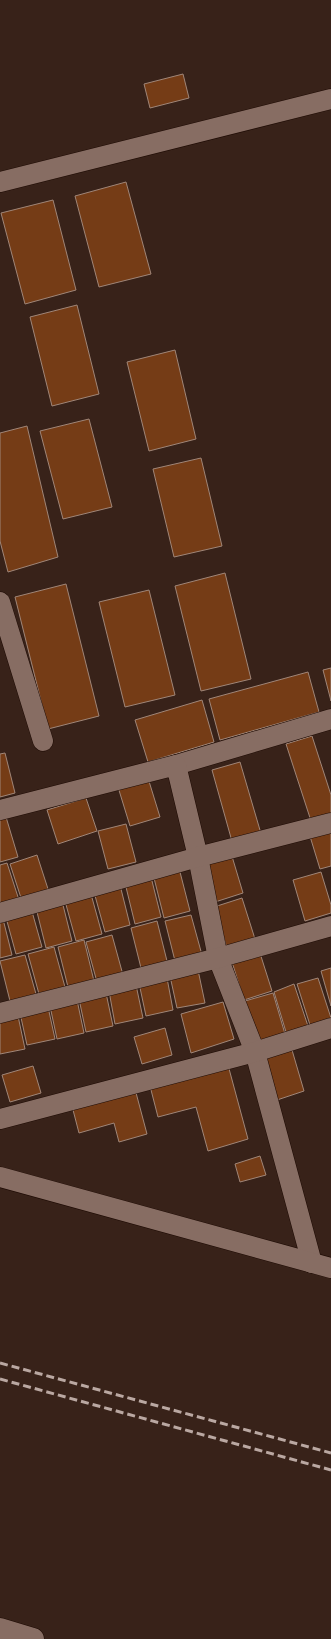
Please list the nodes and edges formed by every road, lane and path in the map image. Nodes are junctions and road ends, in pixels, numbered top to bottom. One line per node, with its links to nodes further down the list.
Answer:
1 (331, 99): 2 (street)
2 (0, 182)
3 (0, 602): 5 (street)
4 (331, 719): 6 (street)
5 (43, 741)
6 (176, 765): 7 (street); 9 (street)
7 (0, 810)
8 (331, 823): 9 (street)
9 (198, 857): 10 (street); 12 (street)
10 (0, 913)
11 (331, 926): 12 (street)
12 (218, 958): 13 (street); 15 (street)
13 (0, 1013)
14 (331, 1028): 15 (street)
15 (255, 1052): 16 (street); 18 (street)
16 (0, 1119)
17 (0, 1177): 18 (street)
18 (322, 1265)
19 (0, 1629): 20 (street)
20 (32, 1639)

